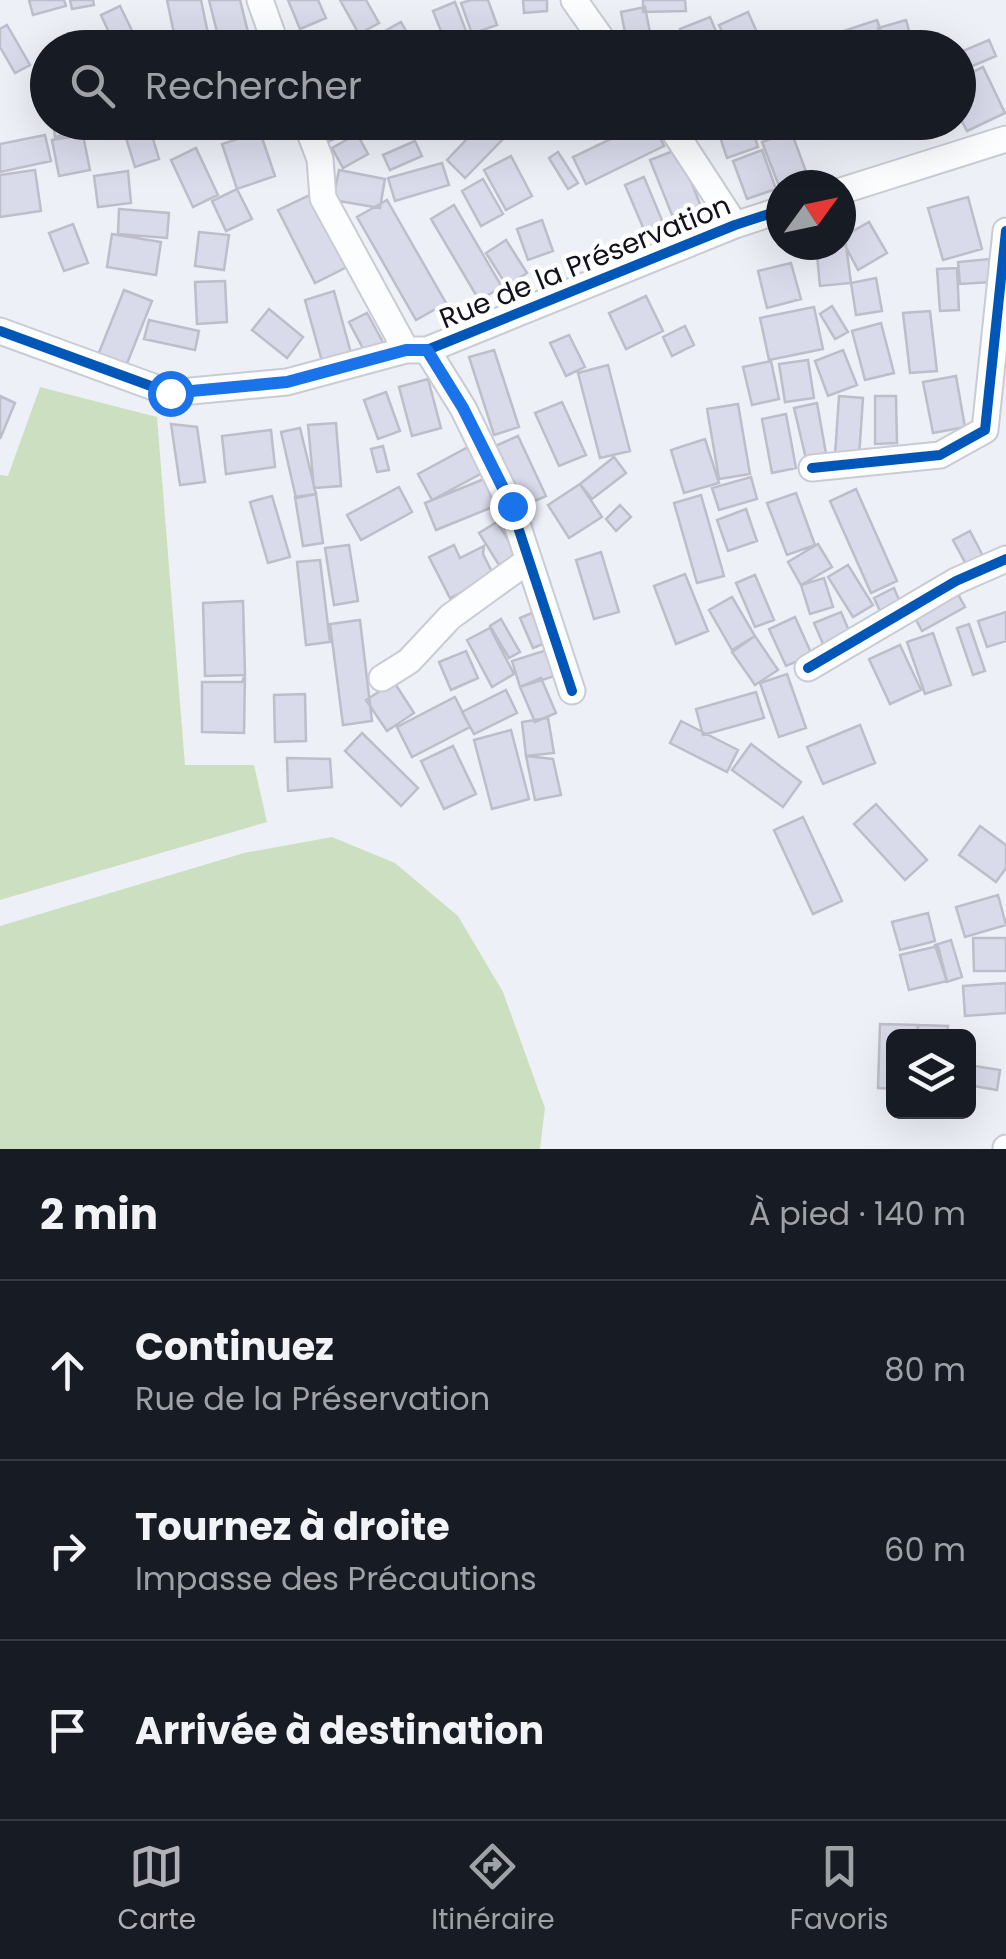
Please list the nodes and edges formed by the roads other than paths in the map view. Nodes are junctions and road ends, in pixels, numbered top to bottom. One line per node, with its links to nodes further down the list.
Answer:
1 (260, 0): 3 (street)
2 (574, 0): 4 (street)
3 (271, 30)
4 (595, 30)
5 (1006, 139): 8 (street)
6 (313, 140): 13 (street)
7 (680, 140): 10 (street)
8 (856, 187)
9 (766, 215): 10 (street, Rue de la Préservation)
10 (735, 225): 13 (street, Rue de la Préservation)
11 (1006, 231): 14 (street)
12 (0, 331): 13 (street, Rue de la Préservation)
13 (417, 350): 16 (street)
14 (812, 468)
15 (1006, 559): 17 (street)
16 (529, 560): 18 (street); 19 (street)
17 (808, 668)
18 (382, 678)
19 (572, 692)

